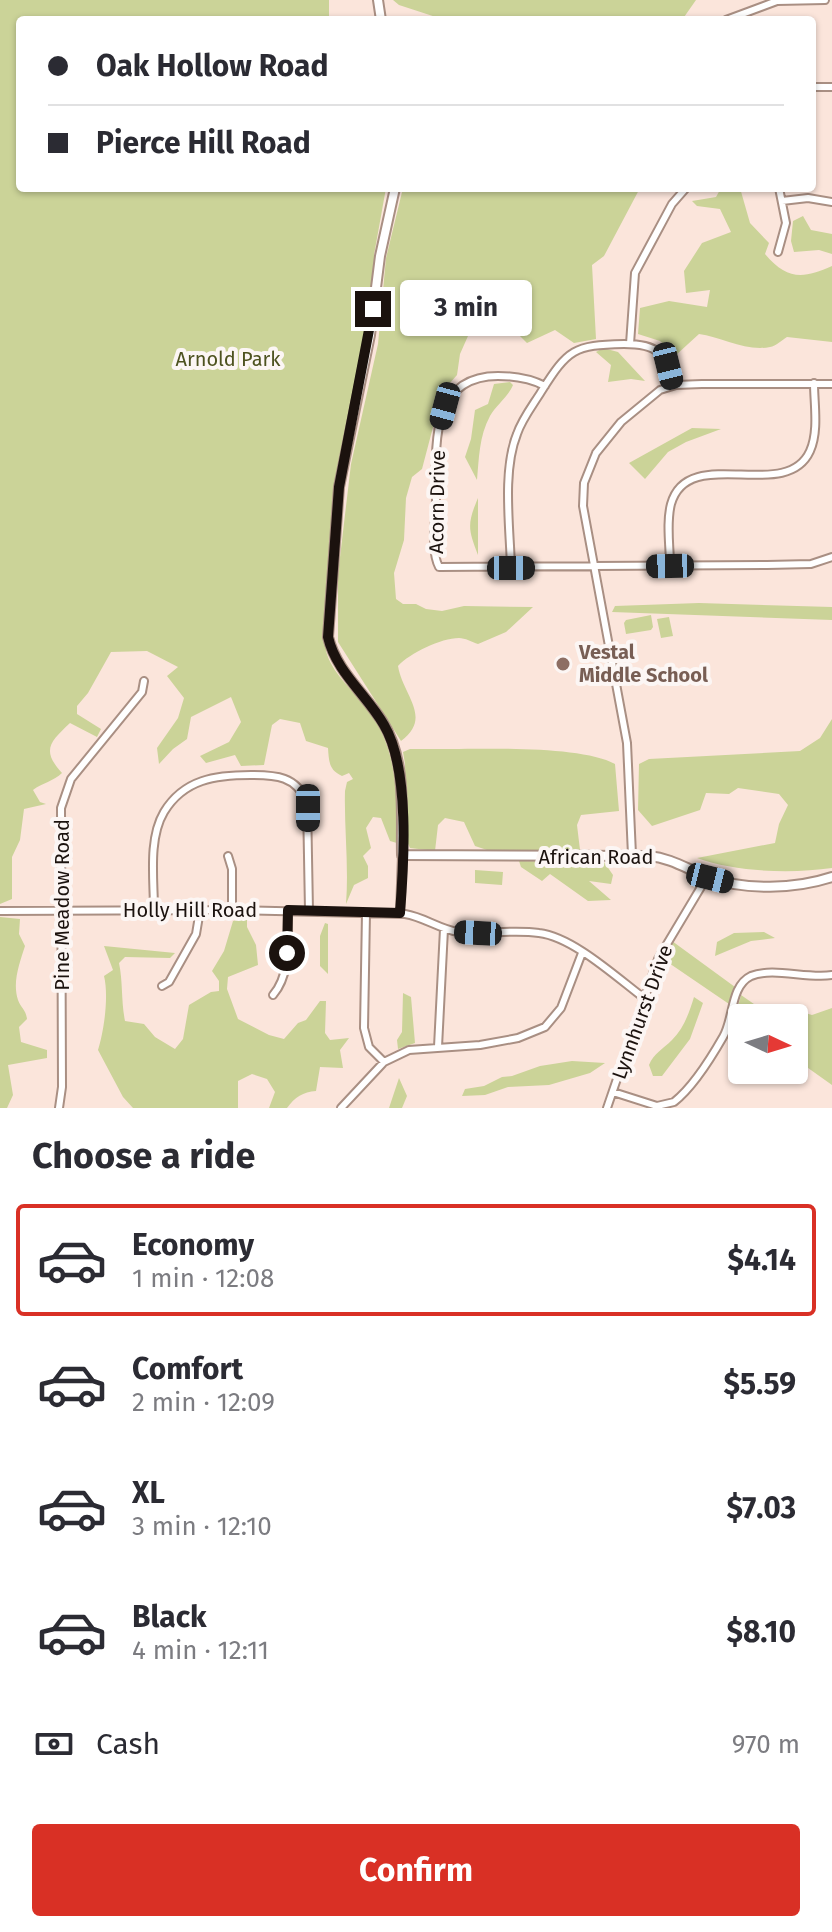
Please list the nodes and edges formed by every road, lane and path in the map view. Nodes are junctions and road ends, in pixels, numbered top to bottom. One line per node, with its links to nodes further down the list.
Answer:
1 (777, 0): 2 (street); 3 (street)
2 (825, 0)
3 (736, 16)
4 (394, 192): 20 (street)
5 (682, 192): 10 (street)
6 (780, 192): 7 (street)
7 (782, 201): 8 (street); 9 (street)
8 (832, 202)
9 (778, 252)
10 (630, 344): 13 (street); 14 (street)
11 (814, 383): 12 (street); 13 (street); 16 (street)
12 (832, 384)
13 (673, 385): 17 (street)
14 (545, 386): 18 (street); 18 (street, Acorn Drive)
15 (832, 557): 16 (street)
16 (670, 566): 17 (street)
17 (594, 567): 18 (street); 21 (street)
18 (511, 568)
19 (144, 681): 25 (street, Pine Meadow Road)
20 (402, 855): 21 (street, African Road); 33 (street)
21 (632, 855): 23 (street, African Road)
22 (228, 856): 28 (street)
23 (707, 877): 24 (street, African Road); 39 (street, Lynnhurst Drive)
24 (832, 877)
25 (62, 910): 26 (street, Holly Hill Road); 30 (street, Holly Hill Road); 43 (street, Pine Meadow Road)
26 (154, 910): 27 (street, Holly Hill Road); 31 (street)
27 (200, 910): 28 (street, Holly Hill Road); 37 (street)
28 (232, 910): 29 (street, Holly Hill Road)
29 (288, 910): 31 (street, Holly Hill Road); 38 (street)
30 (0, 911)
31 (309, 911): 32 (street, Holly Hill Road)
32 (366, 913): 33 (street, Holly Hill Road); 41 (street)
33 (400, 913): 34 (street, Holly Hill Road)
34 (444, 929): 35 (street, Holly Hill Road); 40 (street)
35 (582, 953): 39 (street, Holly Hill Road); 40 (street)
36 (832, 975): 42 (street)
37 (162, 986)
38 (273, 995)
39 (644, 998): 42 (street, Lynnhurst Drive)
40 (438, 1047): 41 (street)
41 (384, 1062): 44 (street)
42 (613, 1092): 45 (street, Lynnhurst Drive)
43 (59, 1108)
44 (341, 1108)
45 (607, 1108)

